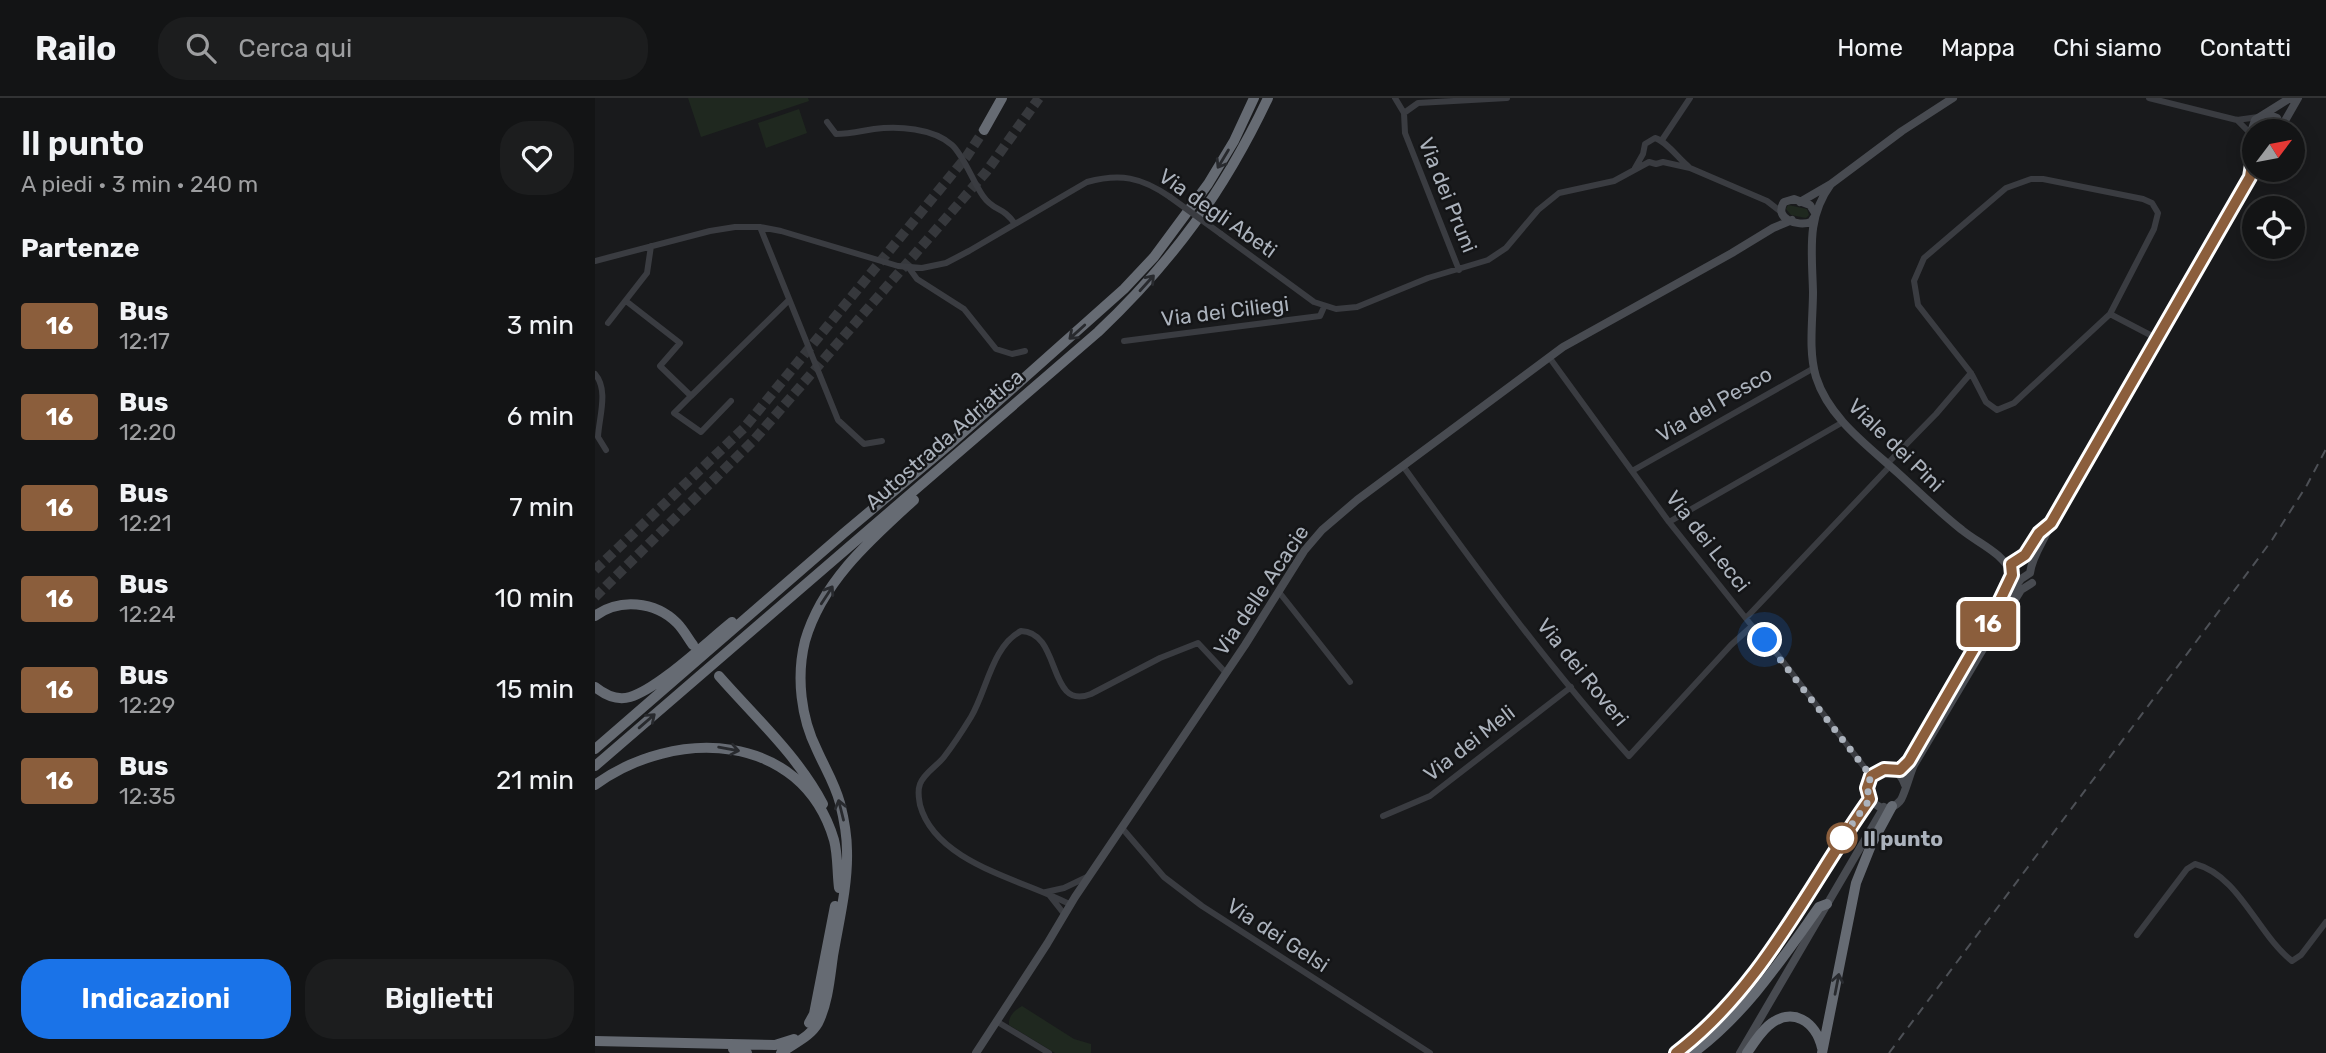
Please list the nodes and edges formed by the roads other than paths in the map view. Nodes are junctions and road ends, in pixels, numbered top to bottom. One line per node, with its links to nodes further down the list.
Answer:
1 (1002, 98): 19 (highway)
2 (1254, 98): 65 (highway, Autostrada Adriatica, one-way to 65)
3 (1268, 98): 54 (highway, Autostrada Adriatica, one-way to 3)
4 (1395, 98): 11 (street)
5 (1507, 98): 11 (street, Via dei Pruni)
6 (1690, 98): 20 (street)
7 (1953, 98): 28 (street)
8 (2149, 98): 16 (street)
9 (2290, 98): 12 (street)
10 (2298, 98): 15 (street)
11 (1403, 113): 41 (street, Via dei Pruni)
12 (2263, 116): 13 (street); 14 (street); 16 (street)
13 (2260, 119)
14 (2278, 119)
15 (2288, 119)
16 (2237, 120): 18 (street)
17 (827, 122): 33 (street)
18 (2242, 125)
19 (983, 130)
20 (1663, 140): 21 (street); 22 (street)
21 (1668, 148): 24 (street); 25 (street)
22 (1643, 154): 23 (street); 26 (street)
23 (1649, 162): 24 (street); 26 (street)
24 (1663, 162): 25 (street)
25 (1690, 167): 30 (street)
26 (1634, 169): 41 (street)
27 (2247, 182): 47 (street)
28 (1832, 184): 29 (street); 31 (street)
29 (1800, 202): 30 (street); 31 (street)
30 (1782, 209): 32 (street); 36 (street, Via delle Acacie)
31 (1815, 215): 34 (street); 38 (street, Viale dei Pini)
32 (1792, 220): 34 (street); 36 (street, Via delle Acacie)
33 (1015, 224): 40 (street, Via degli Abeti); 44 (street, Via degli Abeti, bridge)
34 (1801, 224): 38 (street, Viale dei Pini)
35 (760, 227): 37 (street, Via degli Abeti); 40 (street, Via degli Abeti); 43 (street)
36 (1773, 228): 50 (street, Via delle Acacie)
37 (651, 246): 39 (street, Via degli Abeti); 42 (street)
38 (1812, 247): 51 (street, Viale dei Pini)
39 (595, 261)
40 (909, 268): 49 (street)
41 (1459, 270): 44 (street)
42 (626, 300): 46 (street); 55 (street)
43 (789, 300): 55 (street); 58 (street)
44 (1324, 307): 48 (street, Via dei Ciliegi)
45 (2110, 314): 47 (street); 52 (street); 52 (street)
46 (608, 324)
47 (2156, 338): 64 (street)
48 (1124, 341)
49 (1025, 351)
50 (1549, 357): 61 (street, Via delle Acacie); 62 (street, Via dei Lecci)
51 (1814, 368): 57 (street, Viale dei Pini); 62 (street, Via del Pesco)
52 (1971, 373): 60 (street)
53 (595, 374): 59 (street)
54 (1025, 395): 83 (highway, Autostrada Adriatica, one-way to 54); 94 (highway, one-way to 54)
55 (691, 396): 56 (street)
56 (731, 401)
57 (1843, 422): 60 (street, Viale dei Pini); 63 (street)
58 (882, 440)
59 (606, 450)
60 (1888, 465): 66 (street, Viale dei Pini); 73 (street)
61 (1403, 466): 71 (street, Via delle Acacie); 81 (street, Via dei Roveri)
62 (1632, 471): 63 (street, Via dei Lecci)
63 (1669, 522): 73 (street, Via dei Lecci)
64 (2051, 523): 67 (street); 68 (street)
65 (844, 533): 80 (highway); 82 (highway, Autostrada Adriatica)
66 (2000, 556): 67 (street, Viale dei Pini); 69 (street, Viale dei Pini)
67 (2021, 558): 68 (street); 69 (street)
68 (2030, 566): 69 (street)
69 (2014, 574): 75 (street); 84 (street)
70 (2032, 583): 75 (street)
71 (1279, 592): 77 (street, Via delle Acacie); 79 (street)
72 (595, 616): 76 (highway)
73 (1746, 618): 74 (street, Via dei Lecci)
74 (1752, 626): 81 (street, Via dei Roveri); 85 (street, Via dei Lecci)
75 (1992, 634): 87 (street)
76 (693, 645)
77 (1226, 673): 91 (street, Via delle Acacie); 97 (street)
78 (719, 676): 92 (highway)
79 (1350, 682)
80 (595, 687)
81 (1571, 687): 90 (street, Via dei Meli)
82 (595, 749)
83 (595, 766)
84 (1895, 771): 85 (street); 87 (street)
85 (1871, 776): 88 (street)
86 (595, 785): 95 (highway, one-way to 95)
87 (1905, 785): 89 (street)
88 (1870, 799): 89 (street); 116 (street)
89 (1888, 807): 99 (street); 110 (highway, one-way to 89)
90 (1383, 816)
91 (1122, 828): 93 (street, Via delle Acacie); 115 (street, Via dei Gelsi)
92 (836, 834): 94 (highway); 95 (highway)
93 (1090, 876): 96 (street); 98 (street, Via delle Acacie)
94 (845, 878): 107 (highway)
95 (839, 888): 104 (highway)
96 (1065, 888): 97 (street); 98 (street)
97 (1046, 891): 98 (street); 100 (street)
98 (1073, 901): 100 (street, Via delle Acacie)
99 (1827, 904): 117 (highway); 118 (street)
100 (1065, 915): 103 (street, Via delle Acacie)
101 (2326, 922): 102 (street)
102 (2137, 935)
103 (996, 1021): 113 (street, Via delle Acacie); 114 (street)
104 (803, 1033): 107 (highway); 108 (highway)
105 (595, 1041): 106 (highway)
106 (711, 1044): 108 (highway); 109 (highway)
107 (792, 1045): 112 (highway)
108 (761, 1049)
109 (735, 1051): 111 (highway)
110 (1822, 1052): 119 (highway)
111 (747, 1053)
112 (781, 1053)
113 (976, 1053)
114 (1049, 1053)
115 (1430, 1053)
116 (1676, 1053)
117 (1693, 1053)
118 (1739, 1053)
119 (1747, 1053)

